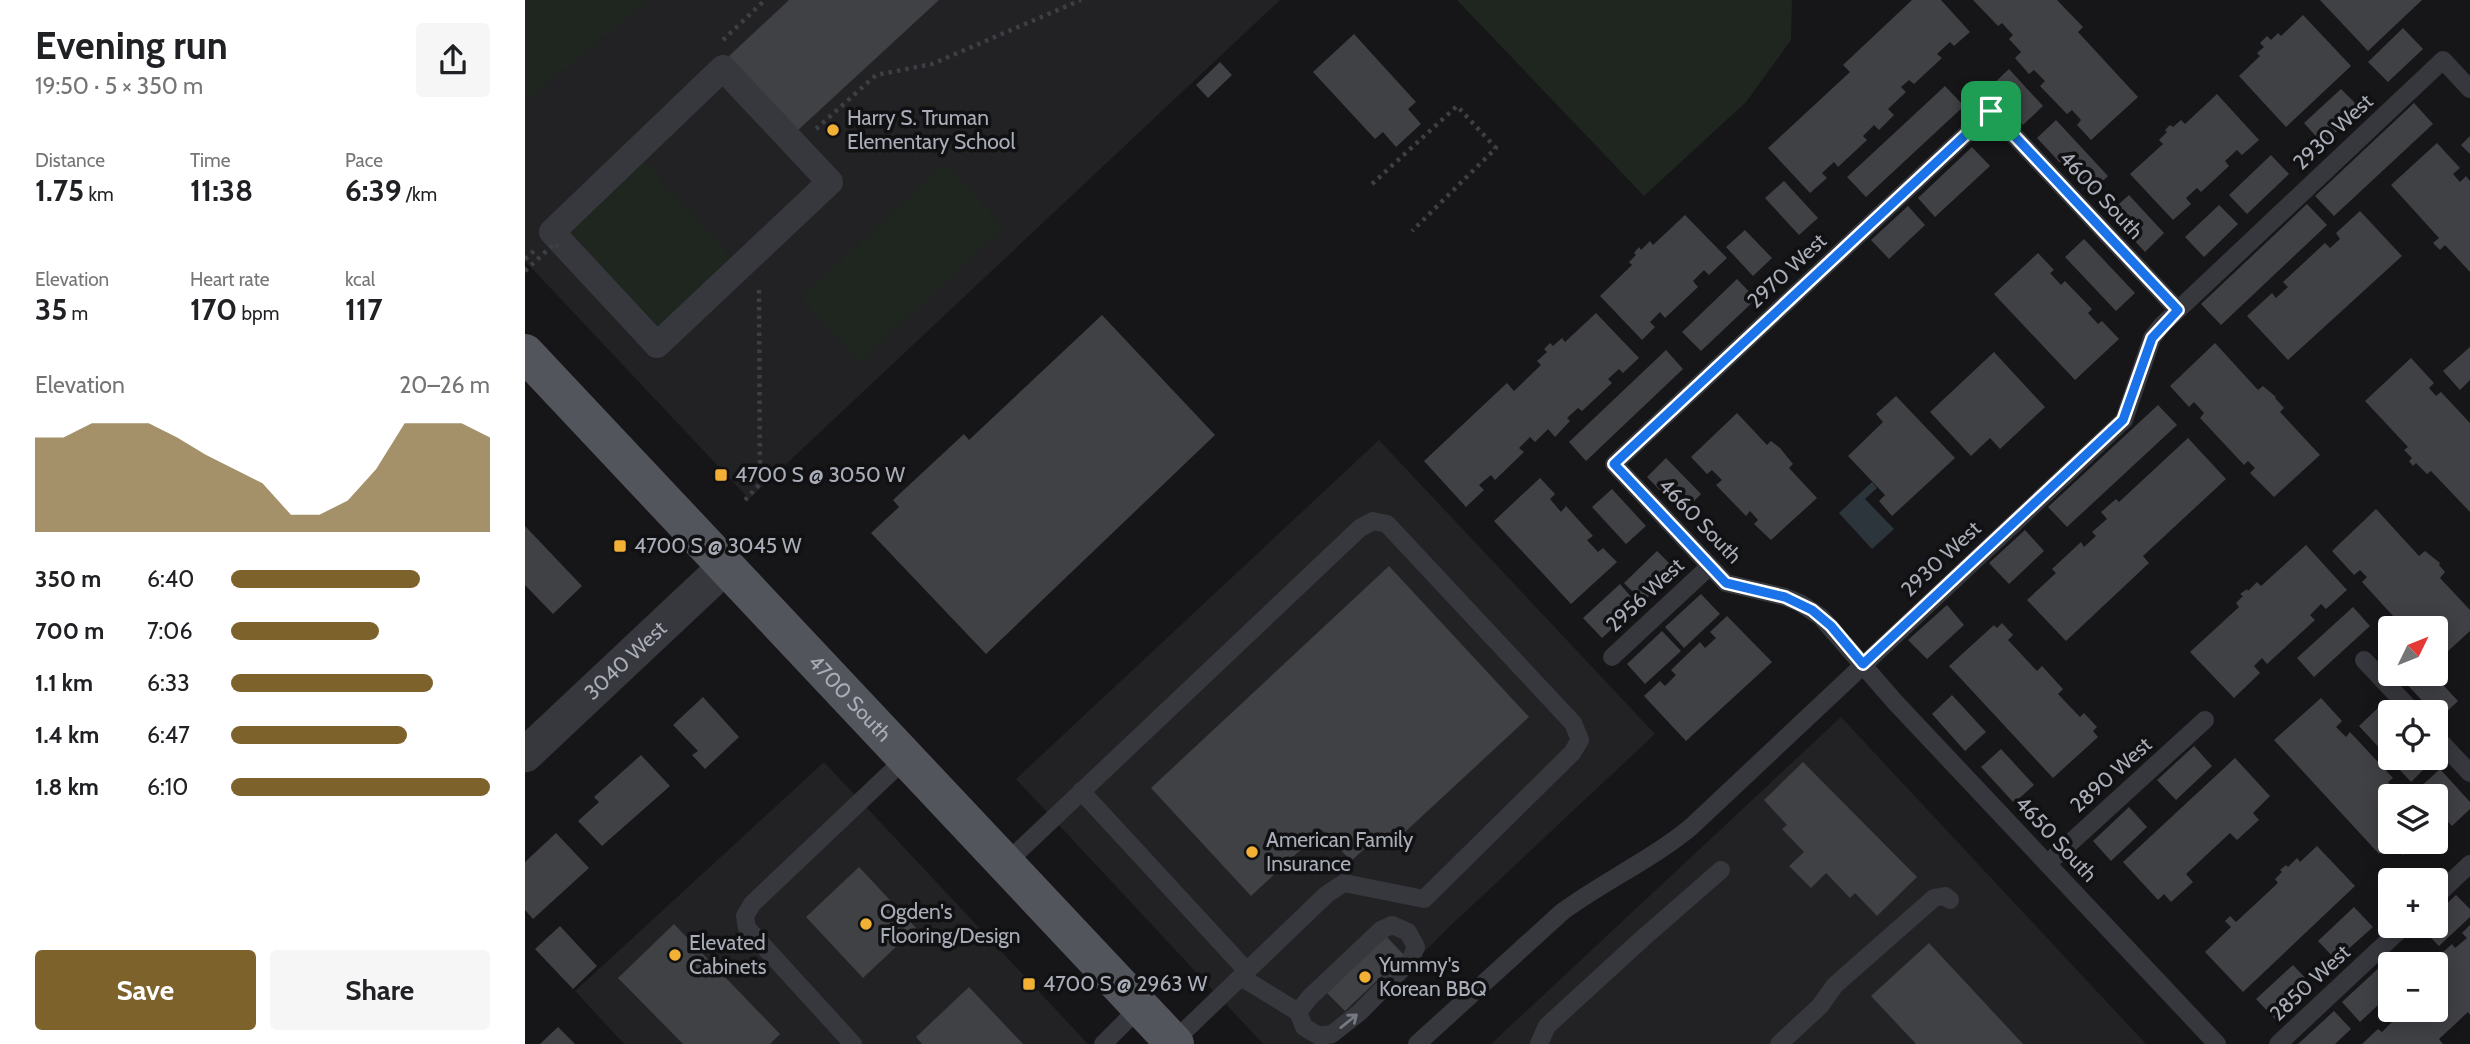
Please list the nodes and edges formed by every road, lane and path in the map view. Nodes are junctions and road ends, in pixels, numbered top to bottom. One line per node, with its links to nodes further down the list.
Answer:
1 (1081, 0): 2 (path)
2 (876, 75)
3 (2470, 89): 10 (lane, 2930 West)
4 (1991, 111): 10 (lane, 4600 South); 12 (lane, 2970 West)
5 (1372, 184): 6 (path)
6 (1412, 231)
7 (558, 247): 9 (path, bridge)
8 (759, 248): 8 (street); 13 (path)
9 (525, 271)
10 (2178, 310): 18 (lane, 2930 West)
11 (525, 353): 14 (main road, 4700 South)
12 (1614, 464): 15 (lane, 4660 South)
13 (745, 499)
14 (726, 566): 22 (street, 3040 West); 23 (main road, 4700 South)
15 (1710, 566): 16 (lane, 2956 West); 18 (lane, 4660 South)
16 (1612, 657)
17 (2364, 660): 19 (lane)
18 (1863, 664): 27 (lane, 4650 South); 41 (lane, 2930 West)
19 (2402, 700)
20 (2205, 720): 27 (lane, 2890 West)
21 (2448, 750): 24 (lane)
22 (525, 755)
23 (906, 758): 26 (main road, 4700 South); 38 (lane)
24 (2470, 773)
25 (1081, 791): 26 (lane); 31 (lane); 35 (lane)
26 (1005, 864): 36 (main road, 4700 South)
27 (2047, 864): 44 (lane, 4650 South)
28 (2470, 864): 30 (lane)
29 (1721, 870): 42 (lane)
30 (2448, 885)
31 (1405, 896): 33 (lane); 35 (lane)
32 (1950, 900): 43 (lane)
33 (1392, 925): 37 (lane); 37 (lane, one-way to 33)
34 (2391, 938): 45 (lane, 2850 West)
35 (1244, 974): 37 (lane); 39 (lane)
36 (1140, 1007): 39 (main road, 4700 South); 40 (lane)
37 (1299, 1012)
38 (852, 1043)
39 (1174, 1043)
40 (1103, 1044)
41 (1417, 1044)
42 (1539, 1044)
43 (1779, 1044)
44 (2217, 1044)
45 (2278, 1044)

